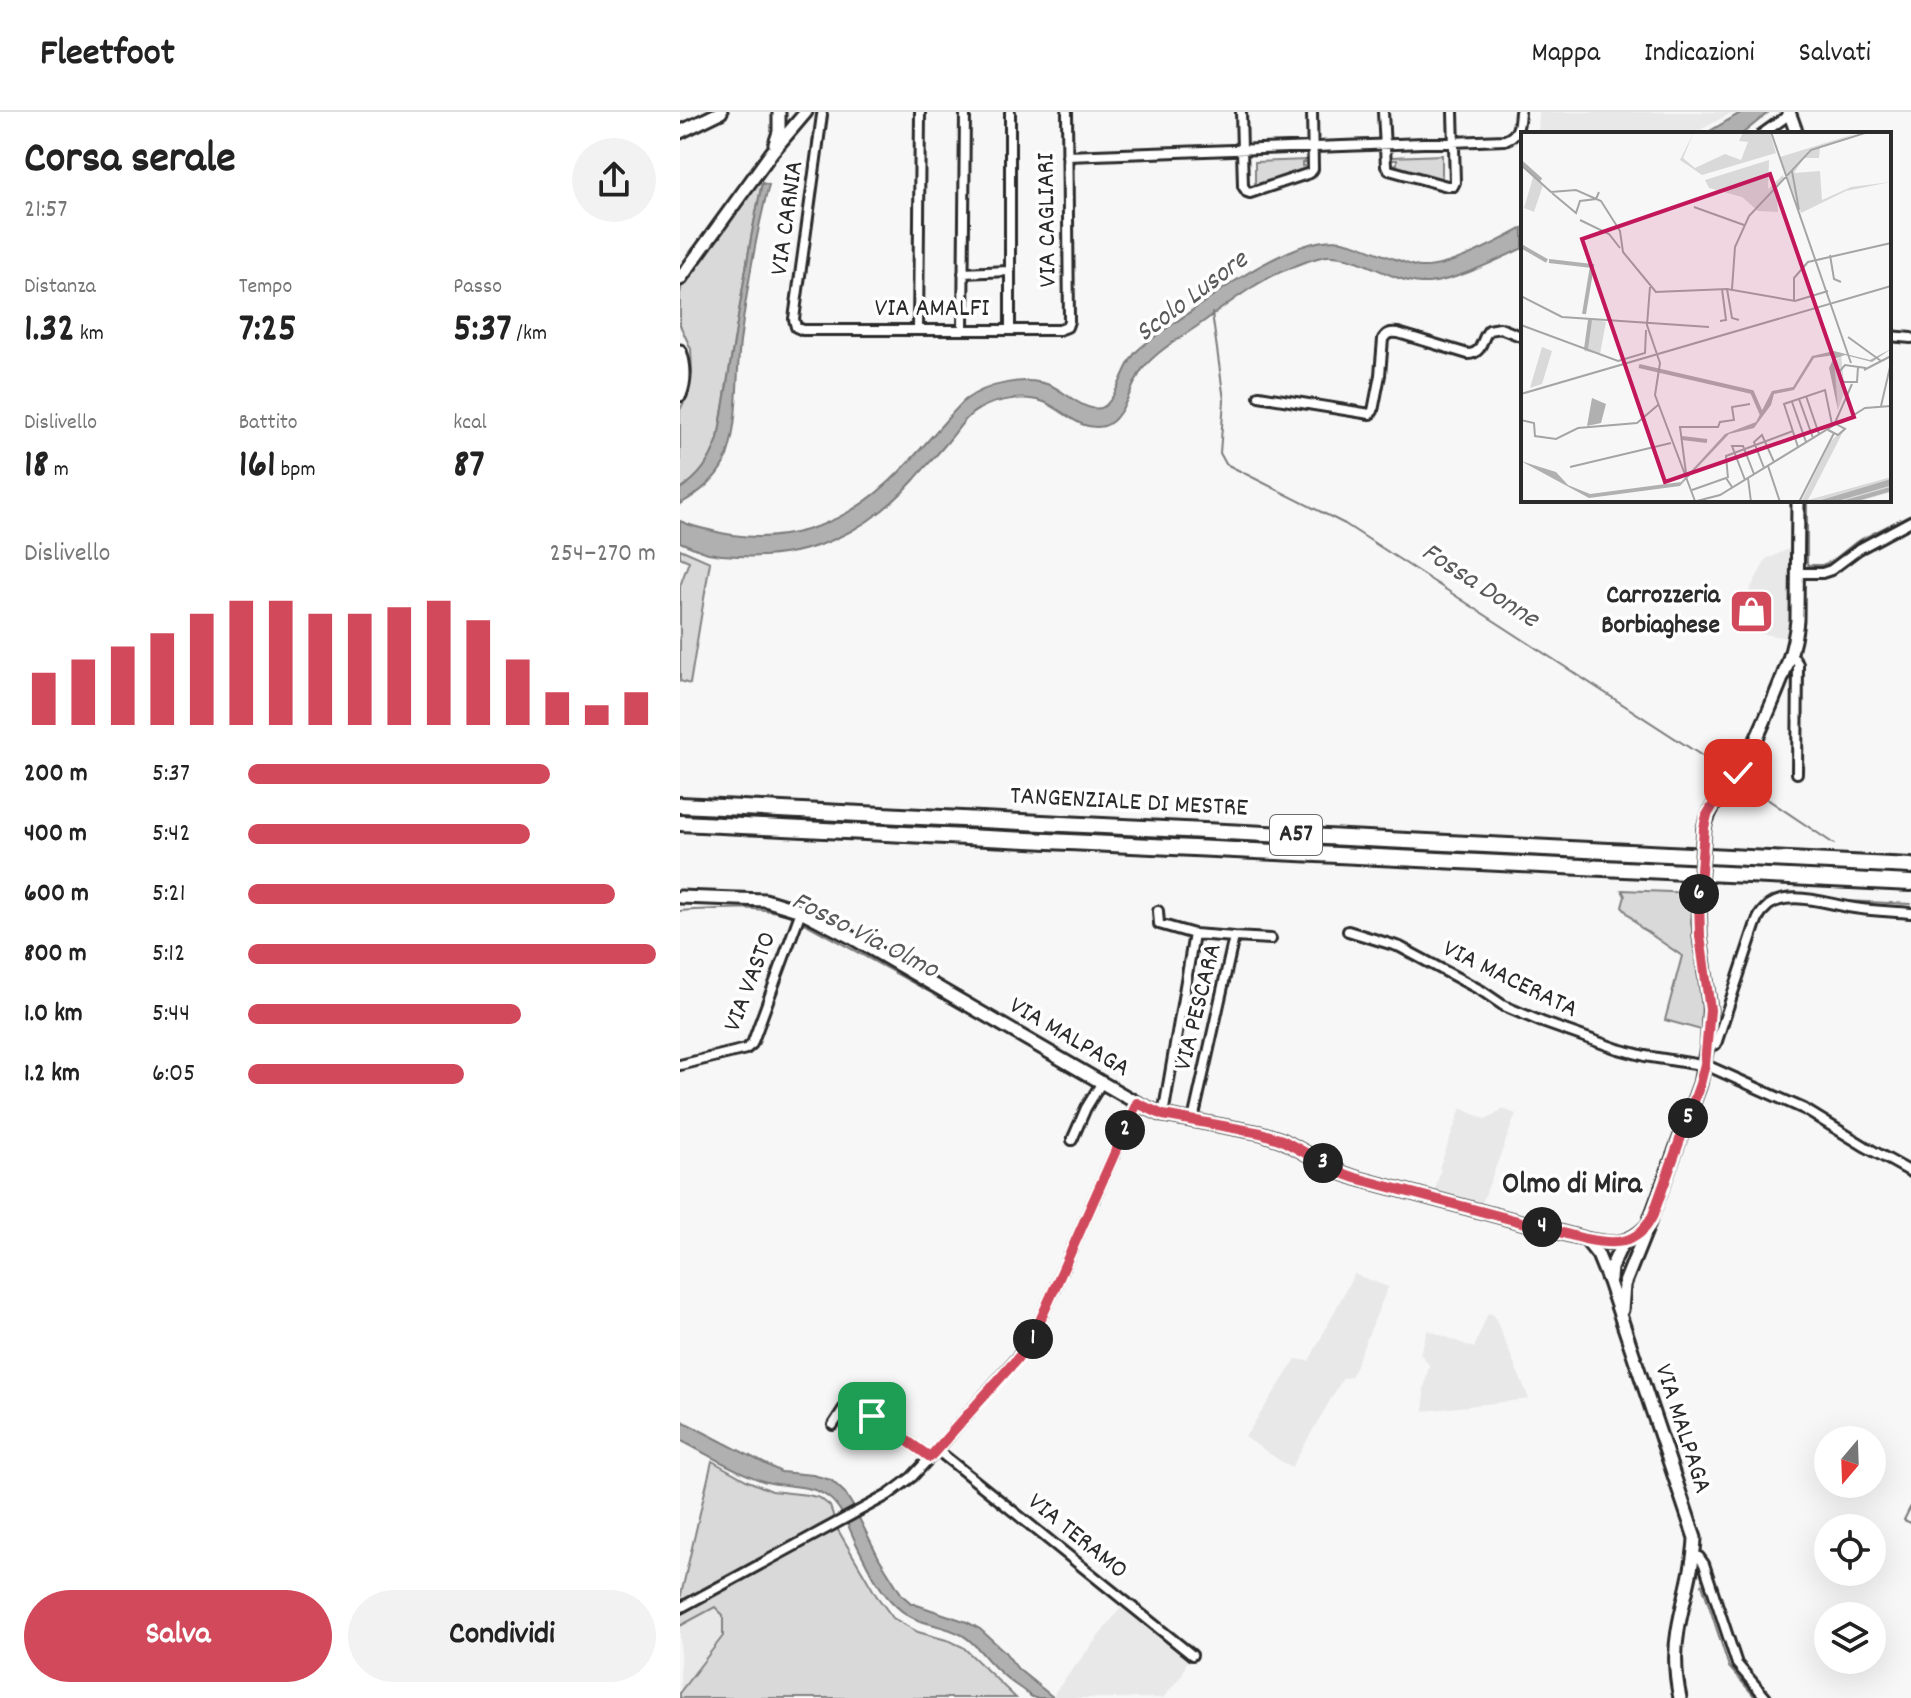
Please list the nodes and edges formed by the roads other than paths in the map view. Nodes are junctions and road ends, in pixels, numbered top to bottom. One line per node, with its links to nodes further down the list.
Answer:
1 (721, 112): 16 (street)
2 (779, 112): 22 (street)
3 (806, 112): 22 (street)
4 (920, 112): 31 (street)
5 (965, 112): 25 (street)
6 (1010, 112): 24 (street)
7 (1067, 112): 23 (street, VIA CAGLIARI)
8 (1241, 112): 21 (street)
9 (1312, 112): 20 (street)
10 (1383, 112): 19 (street)
11 (1453, 112): 18 (street)
12 (1520, 112): 18 (street)
13 (1789, 113): 15 (street); 17 (street)
14 (822, 115): 27 (street, VIA CARNIA)
15 (1774, 129)
16 (680, 132)
17 (1796, 132)
18 (1454, 142): 19 (street); 19 (street)
19 (1385, 145): 20 (street)
20 (1313, 147): 21 (street); 21 (street)
21 (1242, 149): 23 (street)
22 (772, 152): 26 (street)
23 (1067, 156): 28 (street, VIA CAGLIARI)
24 (1009, 271): 25 (street); 30 (street)
25 (963, 273): 29 (street)
26 (680, 279)
27 (796, 327): 31 (street, VIA AMALFI)
28 (1067, 327): 30 (street, VIA AMALFI)
29 (963, 329): 30 (street, VIA AMALFI); 31 (street, VIA AMALFI)
30 (1010, 329)
31 (918, 330)
32 (1521, 336): 37 (street)
33 (1891, 336): 34 (street)
34 (1911, 338)
35 (680, 351): 36 (street)
36 (680, 395)
37 (1259, 396)
38 (1798, 502): 40 (street)
39 (1911, 521): 40 (street)
40 (1798, 573): 41 (street)
41 (1791, 657): 42 (street); 55 (street, VIA MALPAGA, bridge)
42 (1797, 773)
43 (680, 805): 45 (highway, TANGENZIALE DI MESTRE / A57)
44 (680, 823): 46 (highway, TANGENZIALE DI MESTRE / A57)
45 (1911, 866)
46 (1911, 883)
47 (680, 897): 50 (street, VIA MALPAGA)
48 (1158, 911): 52 (street)
49 (1911, 913): 55 (street)
50 (798, 916): 57 (street, VIA VASTO); 58 (street, VIA MALPAGA)
51 (1348, 931): 56 (street, VIA MACERATA)
52 (1194, 934): 53 (street); 60 (street)
53 (1234, 937): 54 (street, VIA PESCARA); 61 (street, VIA PESCARA)
54 (1271, 939)
55 (1707, 1047): 56 (street, VIA MALPAGA)
56 (1705, 1064): 63 (street, VIA MACERATA); 64 (street, VIA MALPAGA)
57 (680, 1065)
58 (1102, 1082): 59 (street, VIA MALPAGA); 62 (street)
59 (1137, 1103): 60 (street, VIA MALPAGA); 71 (street)
60 (1163, 1115): 61 (street, VIA MALPAGA)
61 (1193, 1120): 65 (street, VIA MALPAGA)
62 (1072, 1140)
63 (1911, 1172)
64 (1648, 1225): 66 (street); 67 (street, VIA MALPAGA)
65 (1585, 1239): 66 (street, VIA MALPAGA); 68 (street, VIA MALPAGA)
66 (1623, 1242): 67 (street); 68 (street)
67 (1632, 1267): 69 (street, VIA MALPAGA)
68 (1609, 1282): 69 (street, VIA MALPAGA)
69 (1622, 1318): 72 (street, VIA MALPAGA)
70 (833, 1425): 71 (street, VIA TERAMO)
71 (934, 1454): 73 (street); 74 (street, VIA TERAMO)
72 (1695, 1555): 75 (street, VIA MALPAGA); 76 (street, VIA MALPAGA)
73 (680, 1608)
74 (1192, 1655)
75 (1680, 1698)
76 (1766, 1698)

